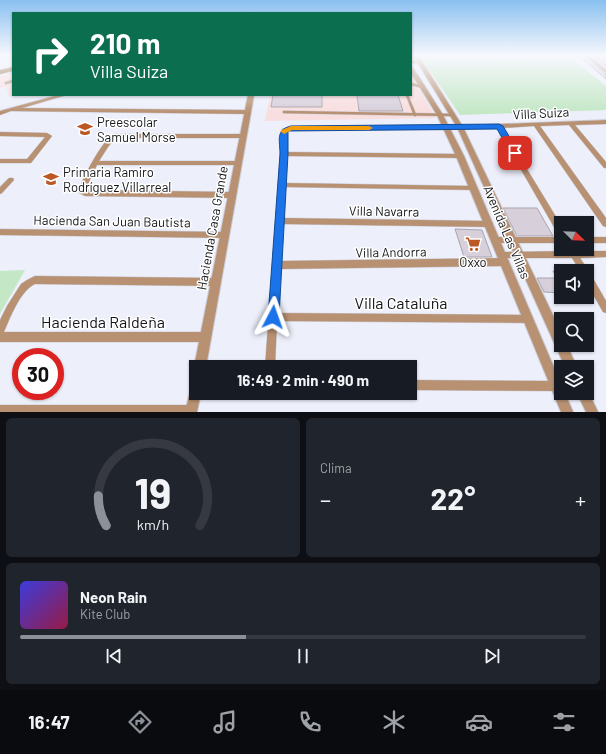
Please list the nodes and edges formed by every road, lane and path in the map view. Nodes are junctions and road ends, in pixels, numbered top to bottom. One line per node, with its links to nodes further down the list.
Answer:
1 (413, 74): 6 (street, Avenida Las Villas)
2 (425, 74): 16 (street, Avenida Las Villas)
3 (12, 81): 4 (lane)
4 (6, 82)
5 (412, 84): 6 (lane)
6 (423, 87): 15 (street, Avenida Las Villas)
7 (61, 96): 10 (street)
8 (251, 96): 11 (street, Hacienda Casa Grande)
9 (407, 96): 14 (lane)
10 (12, 110): 11 (street); 13 (street)
11 (247, 112): 24 (street, Hacienda Casa Grande)
12 (284, 112): 14 (lane)
13 (0, 113)
14 (415, 115): 15 (lane)
15 (440, 115): 16 (lane); 22 (street, Avenida Las Villas)
16 (452, 115): 21 (street, Avenida Las Villas)
17 (606, 122): 18 (street, Villa Suiza)
18 (570, 123): 19 (street, Villa Suiza); 30 (street)
19 (536, 125): 20 (street, Villa Suiza); 39 (street)
20 (499, 126): 21 (street, Villa Suiza); 36 (street)
21 (460, 127): 22 (street, Villa Suiza); 43 (street, Avenida Las Villas)
22 (447, 128): 25 (street, Villa Suiza); 26 (street, Avenida Las Villas)
23 (0, 134): 27 (street)
24 (243, 136): 28 (street); 29 (street, Hacienda Casa Grande)
25 (284, 154): 26 (street); 32 (street)
26 (460, 156): 33 (street, Avenida Las Villas)
27 (0, 161)
28 (96, 163): 29 (street); 35 (street)
29 (238, 163): 35 (street, Hacienda Casa Grande)
30 (606, 166)
31 (11, 180): 34 (street)
32 (282, 185): 33 (street); 37 (street)
33 (473, 188): 38 (street, Avenida Las Villas)
34 (0, 191)
35 (232, 195): 41 (street, Hacienda Casa Grande)
36 (554, 220)
37 (279, 221): 38 (street, Villa Navarra); 52 (street)
38 (488, 224): 42 (street, Avenida Las Villas)
39 (606, 224)
40 (0, 232): 41 (street, Hacienda San Juan Bautista)
41 (225, 235): 53 (street, Hacienda Casa Grande)
42 (496, 240): 43 (street); 51 (street, Avenida Las Villas)
43 (513, 240): 44 (street); 50 (street, Avenida Las Villas)
44 (554, 240)
45 (594, 240): 46 (street)
46 (606, 240)
47 (554, 253): 50 (street, Villa Andorra)
48 (594, 253): 49 (street, Villa Andorra)
49 (606, 254)
50 (521, 255): 51 (street, Villa Andorra); 58 (street, Avenida Las Villas)
51 (504, 258): 52 (street, Villa Andorra); 57 (street, Avenida Las Villas)
52 (277, 265): 56 (street)
53 (216, 282): 59 (street); 61 (street, Hacienda Casa Grande)
54 (594, 288): 55 (street)
55 (606, 309)
56 (273, 317): 57 (street, Villa Cataluña); 63 (street)
57 (529, 319): 64 (street, Avenida Las Villas)
58 (554, 329)
59 (0, 330)
60 (0, 337): 61 (street, Hacienda Raldeña)
61 (206, 337): 62 (street, Hacienda Casa Grande)
62 (201, 360)
63 (270, 360)
64 (554, 381)
65 (417, 385): 66 (street)
66 (554, 386)
67 (193, 400): 71 (street)
68 (562, 400): 72 (street, Avenida Las Villas)
69 (586, 400): 73 (street)
70 (0, 410): 71 (street)
71 (191, 411)
72 (567, 412)
73 (592, 412)

